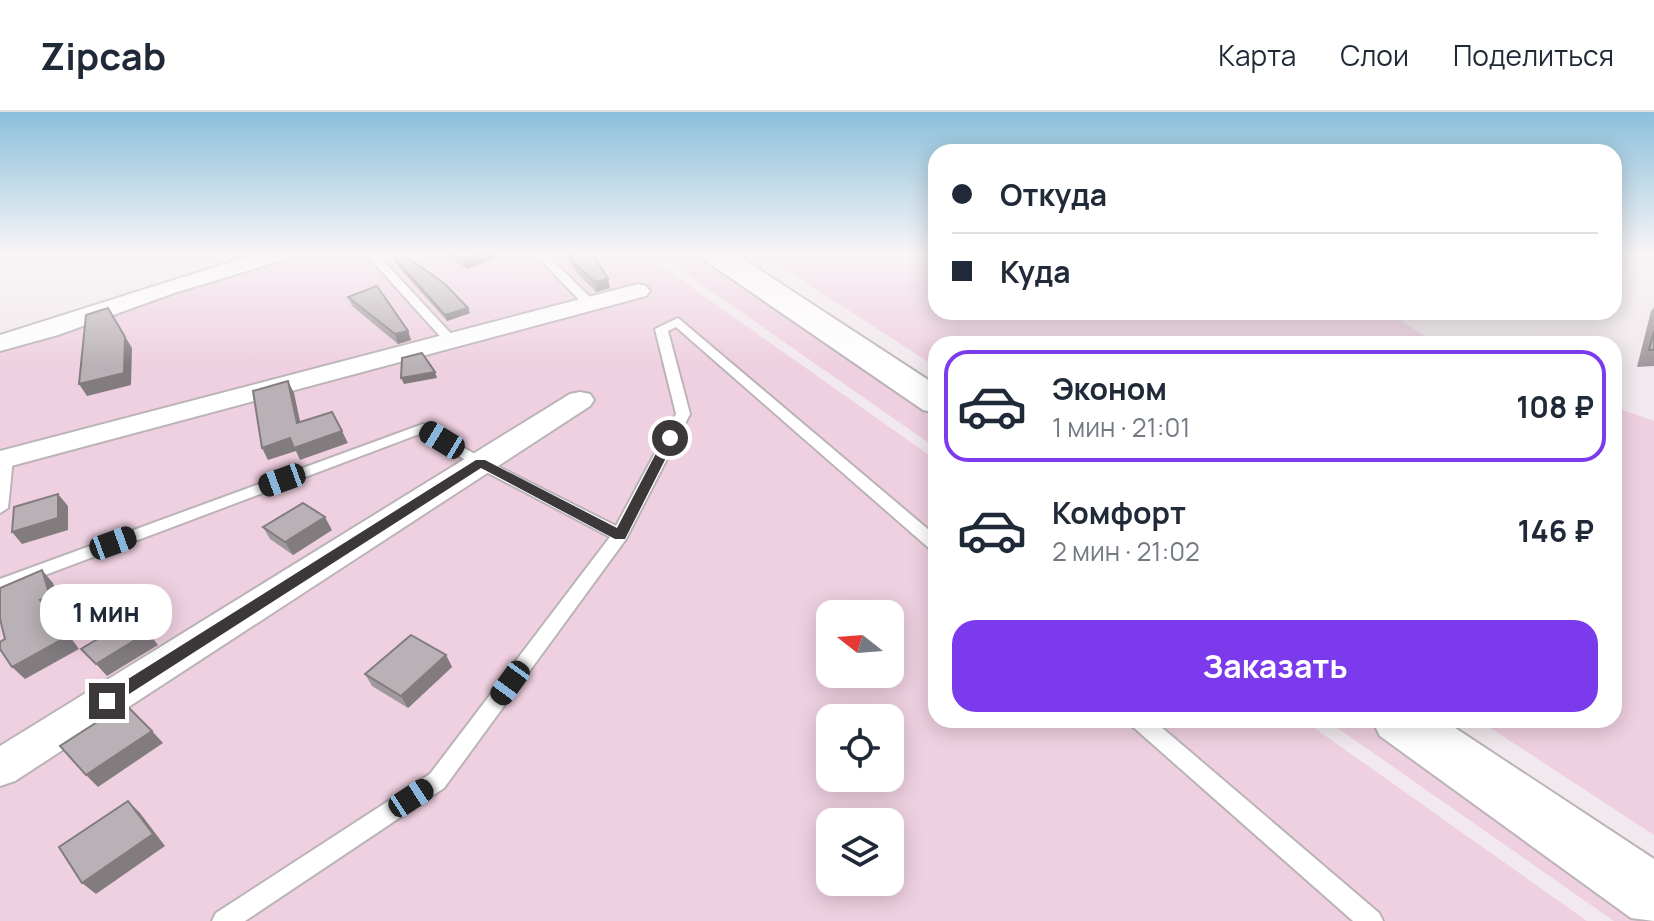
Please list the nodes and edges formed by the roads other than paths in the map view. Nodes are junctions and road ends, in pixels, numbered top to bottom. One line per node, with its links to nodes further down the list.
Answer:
1 (158, 291): 9 (street)
2 (405, 291): 8 (lane)
3 (577, 291): 7 (lane)
4 (638, 291): 7 (street)
5 (770, 291): 11 (main road)
6 (799, 291): 10 (main road)
7 (590, 304): 8 (street)
8 (451, 341): 13 (street)
9 (0, 343)
10 (928, 377)
11 (928, 397)
12 (580, 400): 14 (street)
13 (3, 459): 15 (lane)
14 (480, 463): 16 (lane); 18 (lane); 22 (street)
15 (0, 508)
16 (620, 535): 17 (lane); 25 (lane)
17 (928, 538)
18 (0, 586)
19 (1148, 728): 26 (lane)
20 (1411, 728): 24 (main road)
21 (1457, 728): 23 (main road)
22 (0, 768)
23 (1654, 859)
24 (1654, 896)
25 (224, 921)
26 (1371, 921)

